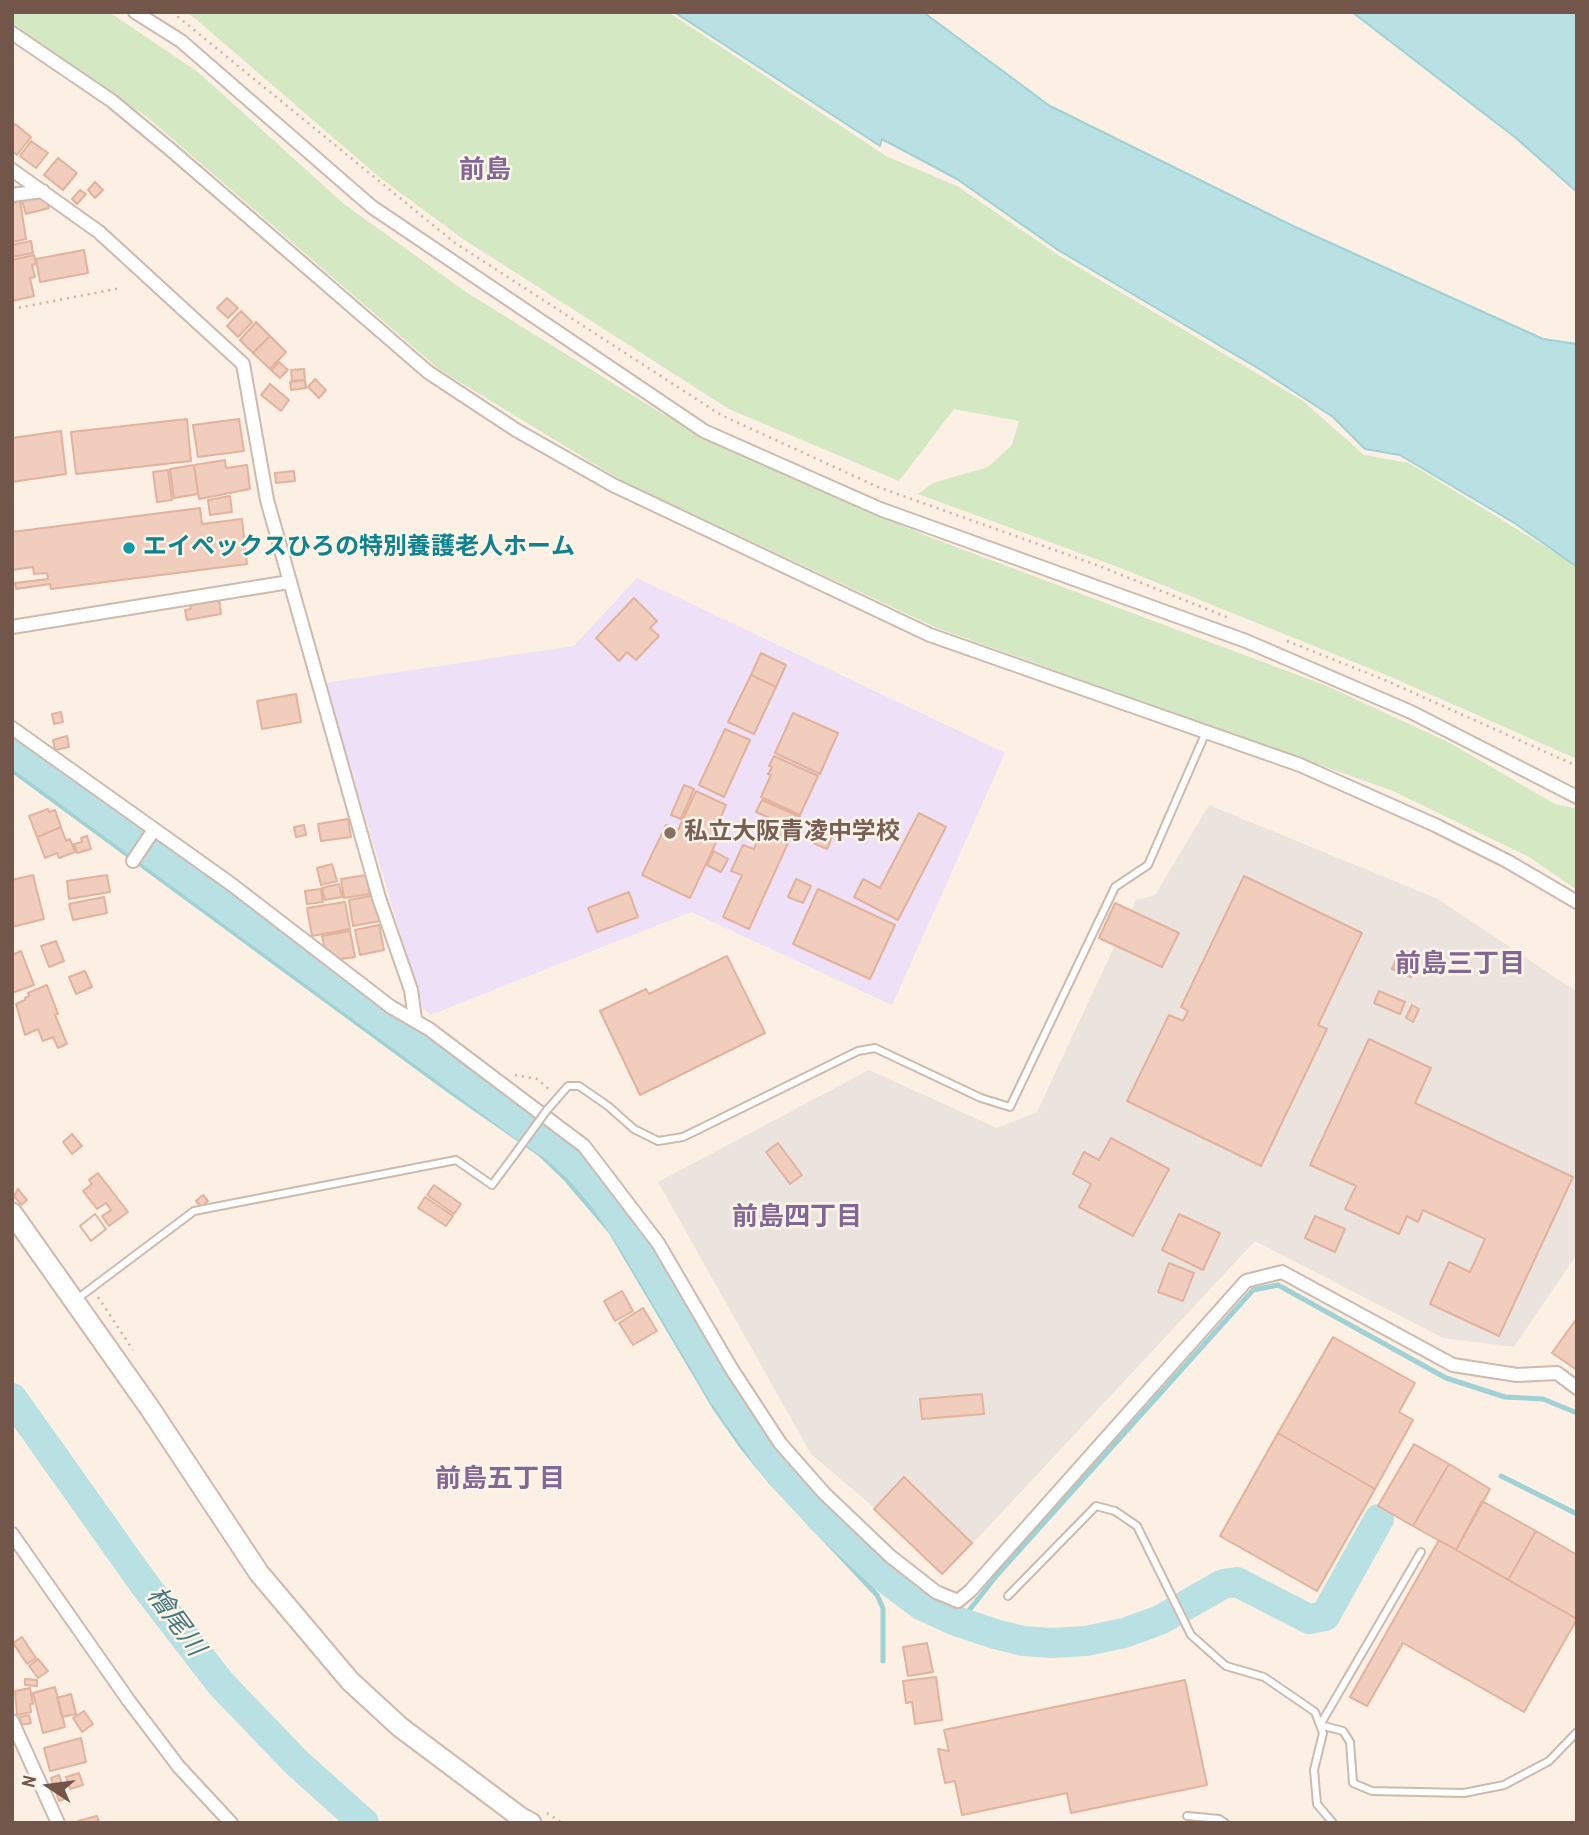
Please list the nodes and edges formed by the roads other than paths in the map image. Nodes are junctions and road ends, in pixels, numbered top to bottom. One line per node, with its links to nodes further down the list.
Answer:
1 (135, 12): 10 (street)
2 (12, 33): 9 (street)
3 (12, 170): 4 (street)
4 (43, 191): 5 (street); 6 (street)
5 (12, 195)
6 (289, 582): 7 (street); 14 (street)
7 (12, 628)
8 (12, 728): 11 (street)
9 (1206, 732): 13 (street); 16 (lane, bridge)
10 (1577, 797)
11 (153, 831): 12 (street); 14 (street)
12 (133, 861)
13 (1577, 902)
14 (415, 1019): 17 (street)
15 (12, 1213): 16 (street)
16 (75, 1300): 24 (street)
17 (1577, 1388)
18 (12, 1534): 27 (street)
19 (1420, 1552): 22 (lane)
20 (1008, 1596): 22 (lane)
21 (12, 1721): 26 (street)
22 (1320, 1725): 23 (lane); 29 (lane)
23 (1577, 1731)
24 (536, 1816)
25 (1187, 1816): 28 (lane)
26 (58, 1823)
27 (231, 1823)
28 (1225, 1823)
29 (1333, 1823)

